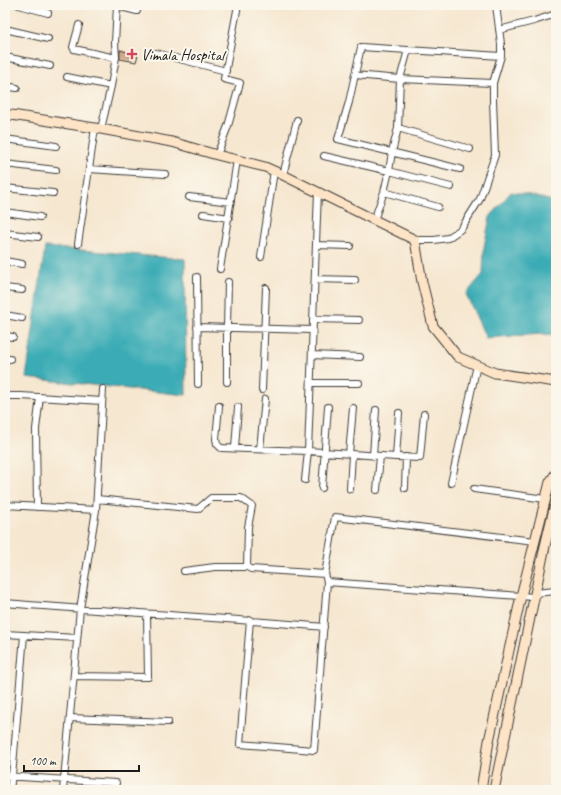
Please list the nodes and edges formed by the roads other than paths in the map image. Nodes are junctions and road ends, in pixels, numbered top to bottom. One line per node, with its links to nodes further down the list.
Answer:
1 (19, 5): 6 (street)
2 (238, 5): 18 (street)
3 (496, 5): 10 (street)
4 (117, 6): 5 (street); 16 (street)
5 (137, 11)
6 (48, 13)
7 (556, 14): 10 (street)
8 (79, 25): 16 (street)
9 (5, 29): 11 (street)
10 (499, 30): 14 (street)
11 (48, 40)
12 (408, 50): 14 (street); 19 (street); 21 (street)
13 (156, 53): 18 (street)
14 (501, 56): 22 (street)
15 (5, 57): 17 (street)
16 (116, 58): 24 (street)
17 (50, 66)
18 (226, 71): 34 (street)
19 (355, 75): 21 (street); 33 (street)
20 (67, 77): 24 (street)
21 (400, 79): 22 (street); 28 (street)
22 (493, 83): 60 (street)
23 (5, 86): 25 (street)
24 (111, 86): 29 (street)
25 (17, 88)
26 (5, 114): 29 (street)
27 (297, 120): 44 (street)
28 (398, 128): 32 (street); 33 (street)
29 (98, 129): 34 (street); 38 (street)
30 (5, 140): 31 (street)
31 (56, 146)
32 (470, 149)
33 (392, 152): 39 (street); 42 (street)
34 (218, 155): 36 (street)
35 (324, 156): 42 (street)
36 (237, 160): 41 (street); 51 (street)
37 (5, 164): 40 (street)
38 (89, 169): 43 (street); 61 (street)
39 (460, 169)
40 (56, 170)
41 (274, 171): 44 (street); 64 (street)
42 (389, 171): 45 (street); 49 (street)
43 (165, 174)
44 (283, 175): 48 (street)
45 (451, 187)
46 (5, 188): 47 (street)
47 (53, 192)
48 (318, 192): 57 (street); 62 (street)
49 (384, 192): 52 (street); 57 (street)
50 (189, 197): 51 (street)
51 (231, 202): 56 (street)
52 (438, 206)
53 (5, 212): 55 (street)
54 (203, 214): 56 (street)
55 (40, 217)
56 (229, 218): 67 (street)
57 (374, 220): 60 (street)
58 (5, 233): 59 (street)
59 (38, 237)
60 (415, 240): 87 (street)
61 (78, 244)
62 (316, 245): 63 (street); 69 (street)
63 (350, 246)
64 (261, 257)
65 (5, 261): 66 (street)
66 (22, 264)
67 (220, 269)
68 (197, 277): 79 (street)
69 (314, 279): 70 (street); 77 (street)
70 (355, 280)
71 (228, 282): 80 (street)
72 (5, 288): 74 (street)
73 (266, 288): 81 (street)
74 (22, 290)
75 (5, 316): 76 (street)
76 (22, 318)
77 (313, 318): 78 (street); 82 (street)
78 (359, 320)
79 (197, 327): 80 (street); 92 (street)
80 (227, 327): 81 (street); 88 (street)
81 (264, 328): 82 (street); 94 (street)
82 (312, 330): 85 (street)
83 (5, 336): 84 (street)
84 (13, 337)
85 (312, 356): 86 (street); 90 (street)
86 (360, 356)
87 (478, 365): 89 (street); 116 (street)
88 (227, 382)
89 (556, 382)
90 (310, 383): 91 (street); 108 (street)
91 (360, 383)
92 (198, 384)
93 (103, 389): 98 (street)
94 (262, 390)
95 (5, 396): 96 (street)
96 (40, 397): 98 (street); 126 (street)
97 (265, 399): 107 (street)
98 (102, 401): 122 (street)
99 (219, 406): 106 (street)
100 (238, 407): 106 (street)
101 (328, 407): 109 (street)
102 (353, 408): 110 (street)
103 (376, 410): 111 (street)
104 (399, 413): 112 (street)
105 (424, 414): 113 (street)
106 (235, 448): 107 (street)
107 (260, 449): 108 (street)
108 (308, 451): 109 (street); 115 (street)
109 (325, 452): 110 (street); 117 (street)
110 (351, 454): 111 (street); 119 (street)
111 (376, 456): 112 (street); 121 (street)
112 (396, 457): 113 (street)
113 (406, 457): 118 (street)
114 (556, 473): 123 (street)
115 (305, 480)
116 (451, 483)
117 (322, 488)
118 (405, 488)
119 (350, 489)
120 (474, 489): 123 (street)
121 (377, 490)
122 (97, 499): 127 (street); 129 (street)
123 (546, 499): 128 (street)
124 (556, 500): 134 (street)
125 (5, 505): 126 (street)
126 (37, 507): 127 (street)
127 (96, 510): 137 (street)
128 (535, 541): 131 (street); 135 (street)
129 (247, 567): 130 (street); 131 (street)
130 (184, 571)
131 (326, 574): 132 (street)
132 (327, 582): 135 (street); 140 (street)
133 (556, 591): 134 (street)
134 (535, 595): 135 (street); 146 (street)
135 (521, 596): 145 (street)
136 (5, 603): 137 (street)
137 (80, 609): 138 (street); 143 (street)
138 (147, 614): 139 (street); 144 (street)
139 (250, 620): 140 (street); 140 (street)
140 (324, 627)
141 (5, 634): 142 (street)
142 (24, 635): 143 (street); 149 (street)
143 (77, 638): 144 (street)
144 (74, 676): 147 (street)
145 (502, 684): 146 (street); 154 (street)
146 (515, 688): 155 (street)
147 (70, 718): 148 (street); 150 (street)
148 (168, 722)
149 (8, 776): 150 (street); 152 (street)
150 (65, 780): 151 (street); 153 (street)
151 (116, 783)
152 (10, 790)
153 (63, 790)
154 (481, 790)
155 (494, 790)

